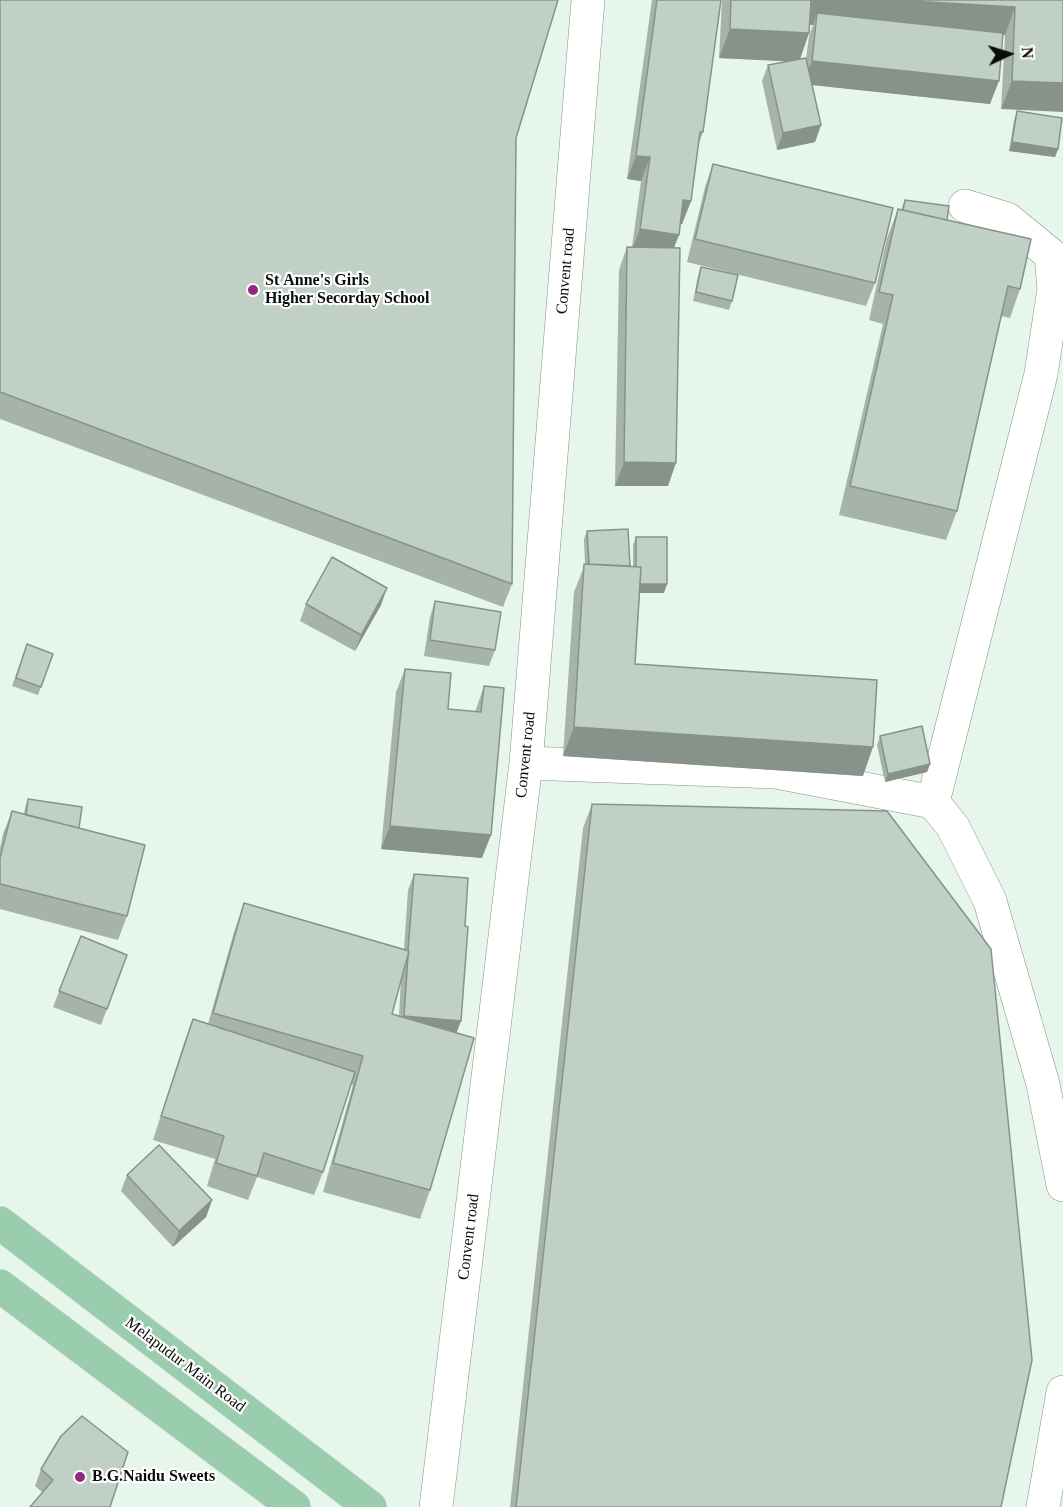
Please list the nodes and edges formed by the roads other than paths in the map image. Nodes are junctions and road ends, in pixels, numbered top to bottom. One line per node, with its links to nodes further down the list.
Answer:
1 (588, 0): 3 (street, Convent road)
2 (965, 206): 4 (street)
3 (526, 763): 4 (street); 11 (street, Convent road)
4 (933, 802): 5 (street)
5 (1063, 1185)
6 (0, 1224): 10 (main road, Melapudur Main Road)
7 (0, 1286): 9 (main road)
8 (1063, 1392): 12 (street)
9 (294, 1507)
10 (370, 1507)
11 (436, 1507)
12 (1043, 1507)

